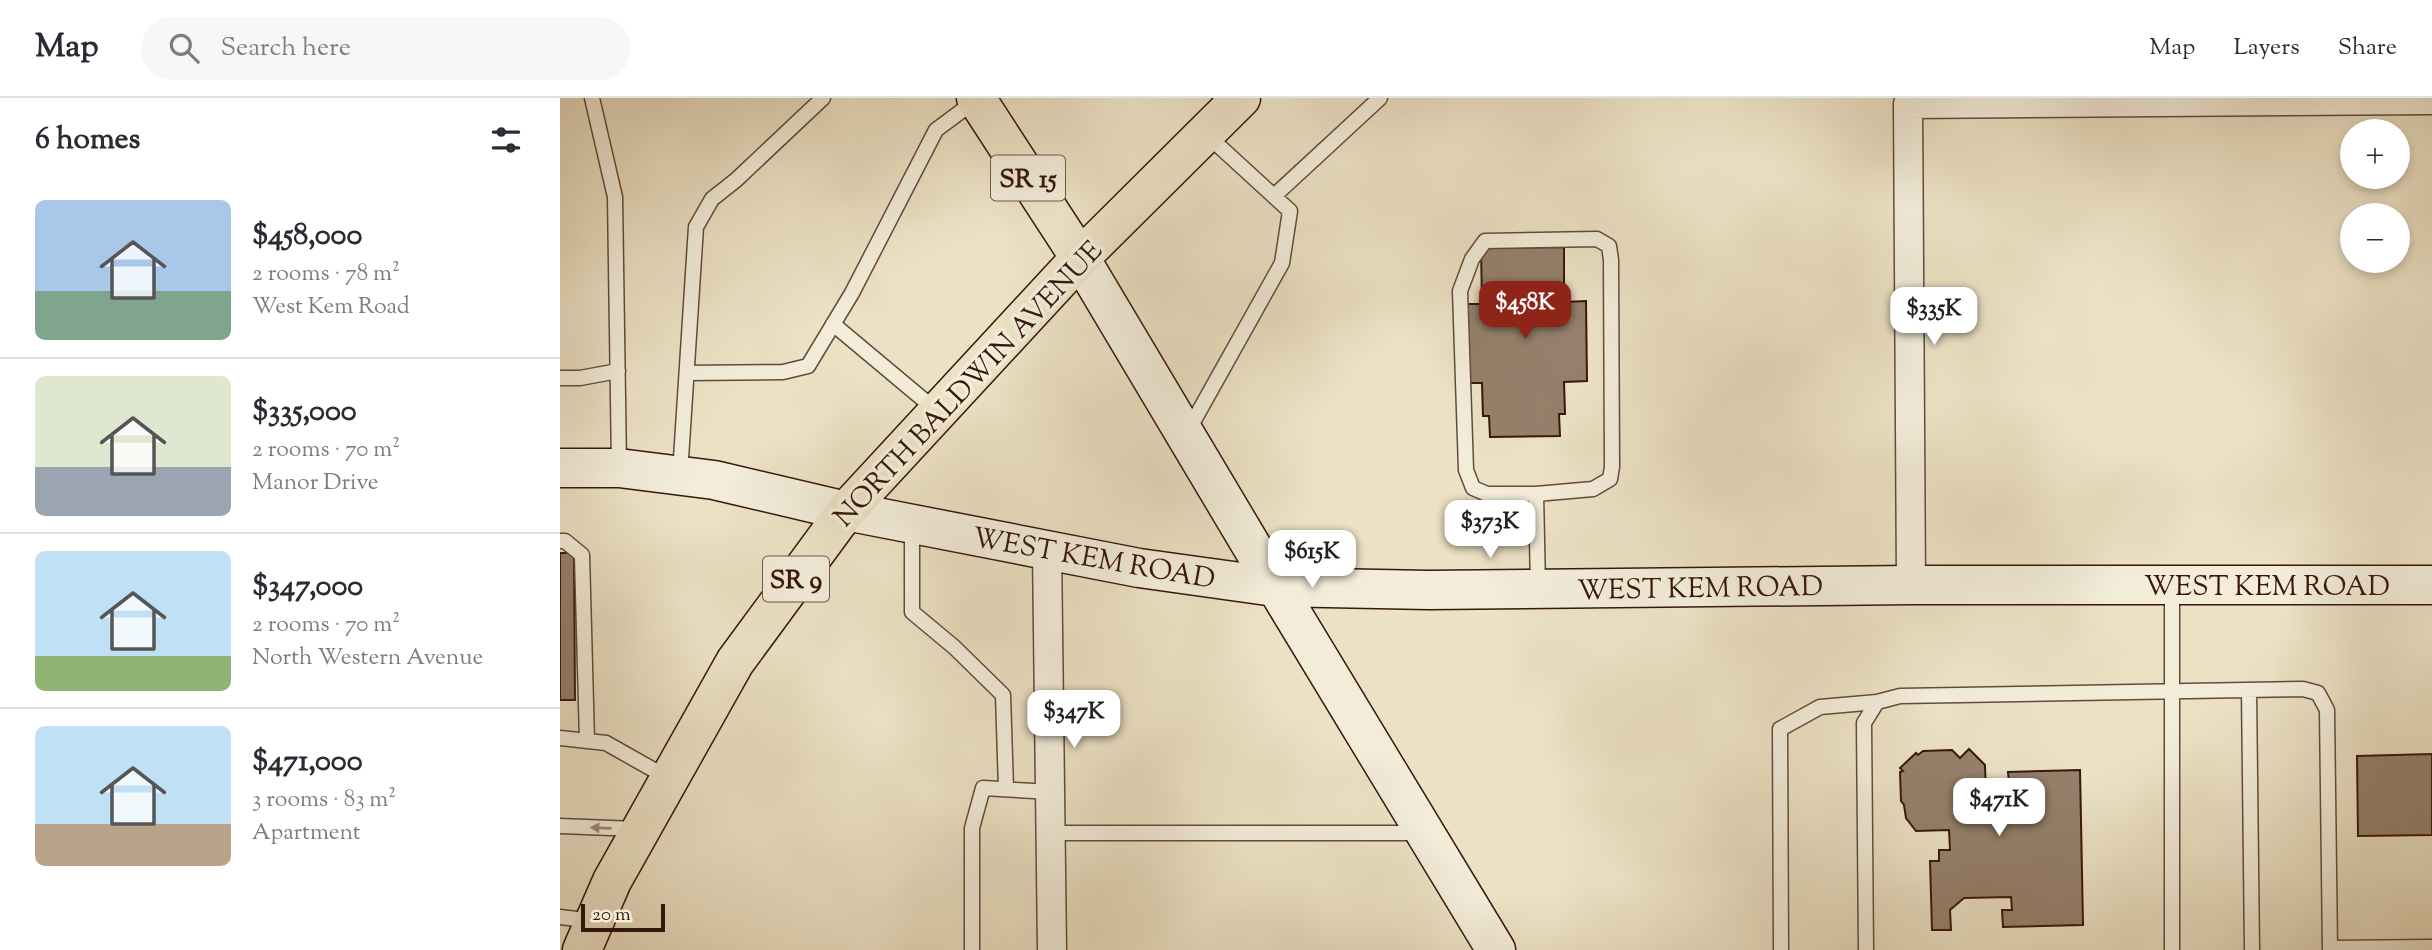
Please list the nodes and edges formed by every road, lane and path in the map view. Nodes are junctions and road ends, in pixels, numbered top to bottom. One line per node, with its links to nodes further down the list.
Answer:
1 (592, 98): 12 (lane)
2 (822, 98): 13 (lane)
3 (1241, 98): 8 (main road, NORTH BALDWIN AVENUE / SR 9)
4 (1380, 98): 9 (lane)
5 (976, 99): 10 (main road, SR 15); 11 (lane)
6 (2432, 100): 7 (street)
7 (1909, 101): 25 (street)
8 (1205, 134): 9 (lane); 10 (main road, NORTH BALDWIN AVENUE / SR 9)
9 (1274, 196): 16 (lane)
10 (1080, 258): 15 (main road, NORTH BALDWIN AVENUE / SR 9); 16 (street)
11 (833, 324): 13 (lane); 15 (lane)
12 (618, 371): 14 (lane); 18 (lane)
13 (687, 373): 19 (lane)
14 (560, 378)
15 (937, 412): 21 (main road, NORTH BALDWIN AVENUE / SR 9)
16 (1185, 435): 28 (street)
17 (560, 468): 18 (street, WEST KEM ROAD)
18 (620, 468): 19 (street, WEST KEM ROAD)
19 (680, 475): 21 (street, WEST KEM ROAD)
20 (1536, 494): 20 (lane); 29 (lane)
21 (846, 511): 22 (street, WEST KEM ROAD); 35 (main road, NORTH BALDWIN AVENUE / SR 9)
22 (912, 524): 24 (street, WEST KEM ROAD); 36 (lane)
23 (560, 541): 34 (lane)
24 (1047, 550): 28 (street, WEST KEM ROAD); 37 (street)
25 (1911, 585): 27 (street, WEST KEM ROAD); 29 (street, WEST KEM ROAD)
26 (2432, 585): 27 (street, WEST KEM ROAD)
27 (2172, 586): 31 (lane)
28 (1276, 587): 29 (street, WEST KEM ROAD); 40 (street)
29 (1538, 589)
30 (2249, 690): 31 (lane); 44 (lane); 51 (lane)
31 (2172, 692): 32 (lane); 50 (lane)
32 (1877, 702): 48 (lane); 49 (lane)
33 (560, 738): 34 (lane)
34 (587, 741): 35 (lane)
35 (669, 779): 39 (main road, NORTH BALDWIN AVENUE / SR 9)
36 (1006, 789): 37 (lane); 45 (lane)
37 (1050, 792): 41 (street)
38 (560, 826): 39 (lane, one-way to 38)
39 (641, 829): 42 (main road, NORTH BALDWIN AVENUE / SR 9)
40 (1426, 833): 41 (lane); 47 (street)
41 (1051, 834): 46 (street)
42 (579, 930)
43 (2432, 947): 44 (lane)
44 (2330, 949)
45 (972, 950)
46 (1052, 950)
47 (1496, 950)
48 (1781, 950)
49 (1866, 950)
50 (2172, 950)
51 (2252, 950)

